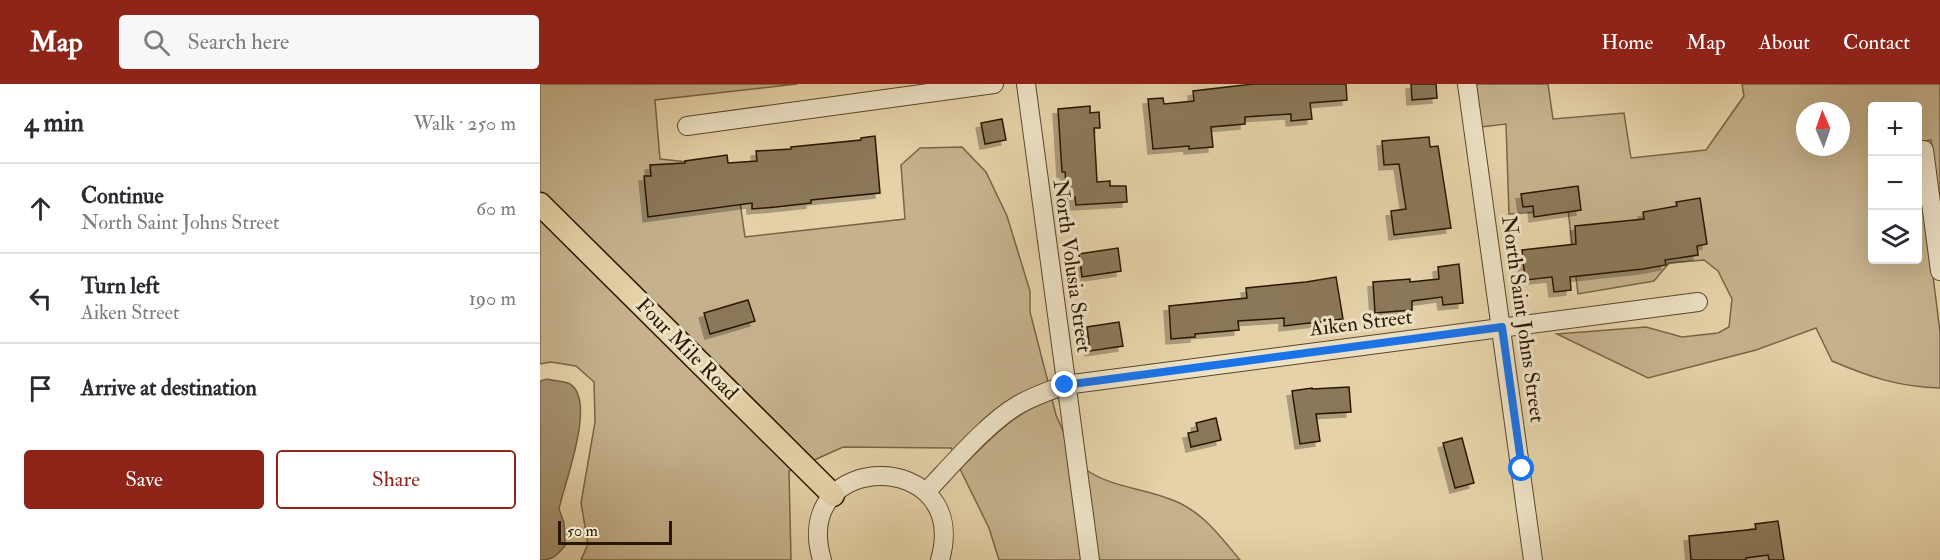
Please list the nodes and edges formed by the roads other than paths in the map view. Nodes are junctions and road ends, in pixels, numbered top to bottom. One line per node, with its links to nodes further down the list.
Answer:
1 (993, 84): 4 (street)
2 (1026, 84): 10 (street, North Volusia Street)
3 (1467, 84): 9 (street, North Saint Johns Street)
4 (687, 126)
5 (1924, 150): 7 (street)
6 (540, 204): 12 (main road, Four Mile Road)
7 (1940, 271)
8 (1698, 302): 9 (street, Aiken Street)
9 (1502, 327): 10 (street, Aiken Street); 16 (street, North Saint Johns Street)
10 (1065, 385): 11 (street, Aiken Street); 15 (street, North Volusia Street)
11 (926, 492): 12 (street); 14 (street)
12 (833, 495): 13 (street)
13 (822, 560)
14 (940, 560)
15 (1090, 560)
16 (1533, 560)

